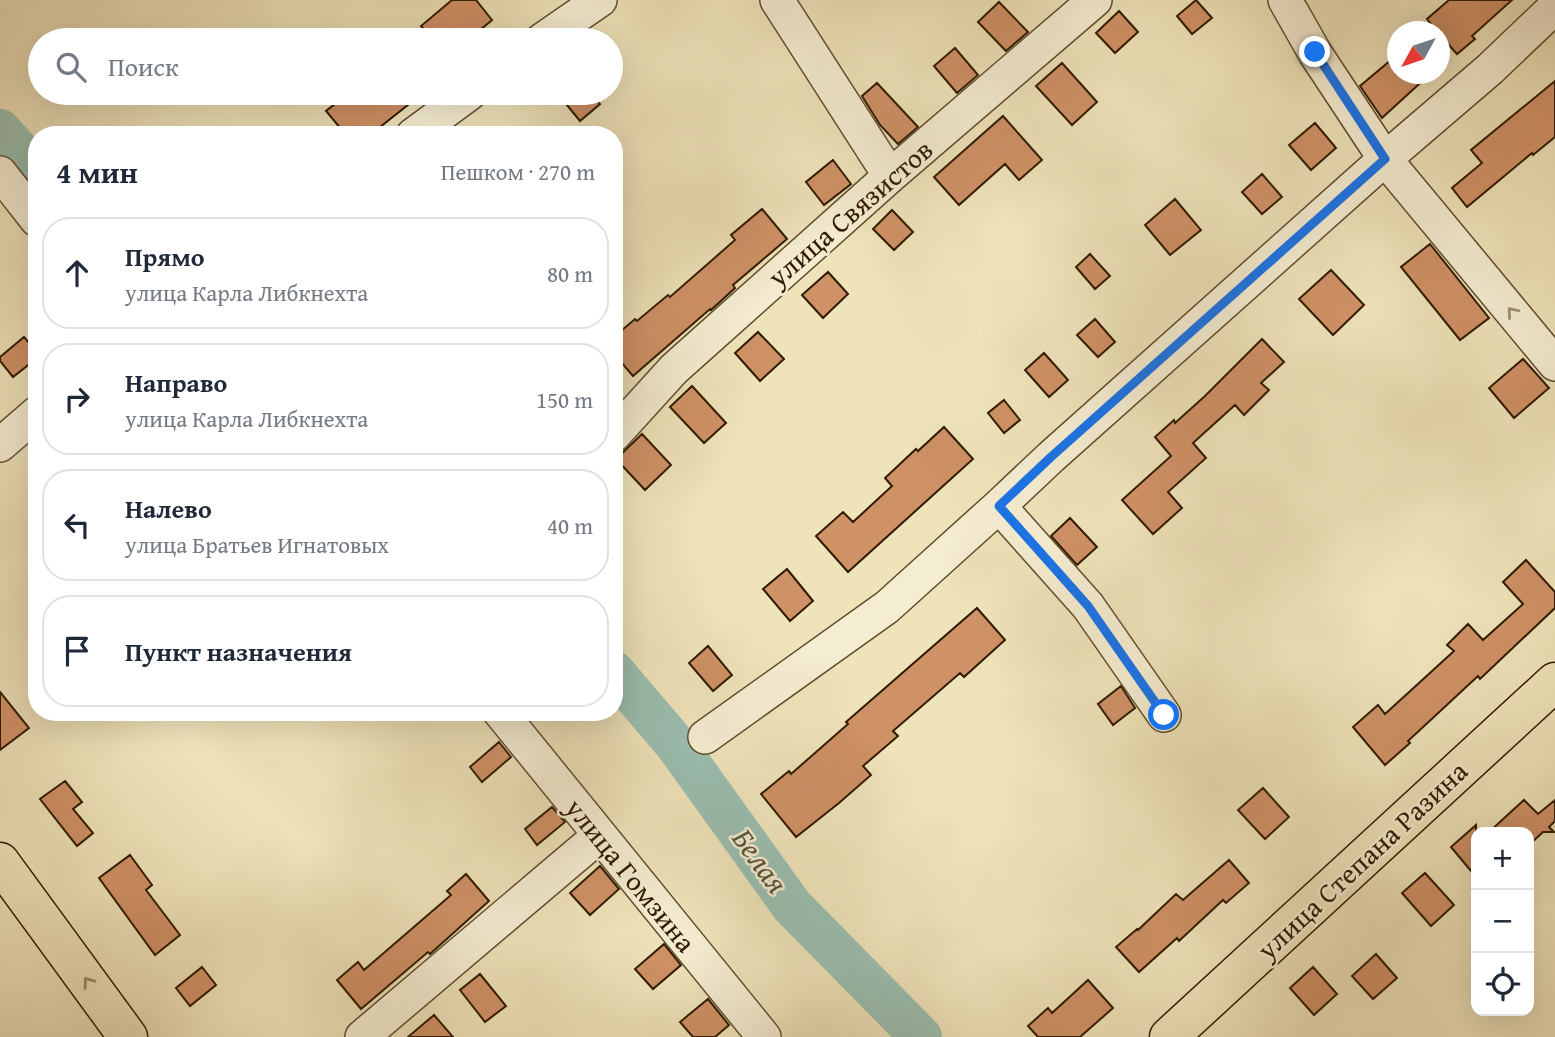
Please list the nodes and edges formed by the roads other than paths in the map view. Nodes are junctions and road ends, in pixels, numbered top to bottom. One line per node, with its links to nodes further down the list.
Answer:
1 (600, 0): 6 (street)
2 (777, 0): 11 (street)
3 (1095, 0): 11 (street, улица Связистов)
4 (1285, 0): 9 (street)
5 (1555, 7): 9 (street)
6 (559, 28)
7 (453, 105): 8 (street)
8 (424, 126)
9 (1385, 159): 13 (street, one-way to 9); 17 (street)
10 (0, 173): 12 (street)
11 (890, 176): 15 (street, улица Связистов)
12 (28, 209)
13 (1555, 365)
14 (28, 421): 16 (street)
15 (623, 425)
16 (0, 445)
17 (999, 506): 19 (street); 21 (street)
18 (1555, 682): 27 (main road, улица Степана Разина)
19 (1164, 715)
20 (507, 721): 22 (street, улица Гомзина)
21 (705, 737)
22 (599, 836): 25 (street); 26 (street, улица Гомзина)
23 (0, 862): 24 (main road, one-way to 23)
24 (128, 1037)
25 (362, 1037)
26 (764, 1037)
27 (1169, 1037)

